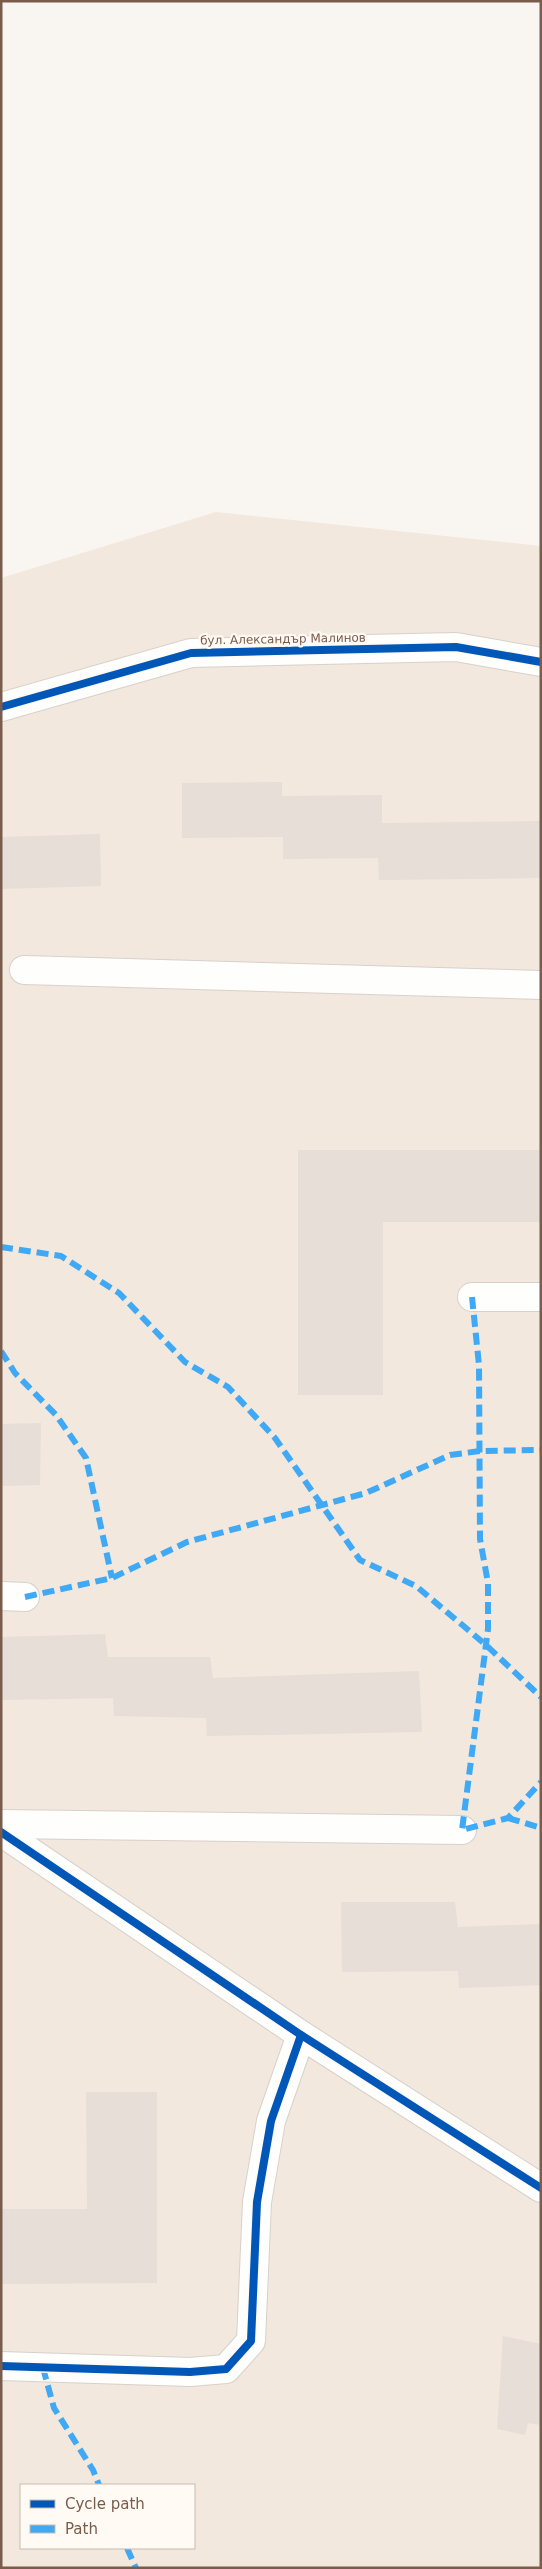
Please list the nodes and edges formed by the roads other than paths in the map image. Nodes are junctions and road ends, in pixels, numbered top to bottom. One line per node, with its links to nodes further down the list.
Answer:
1 (541, 662): 2 (street, бул. Александър Малинов)
2 (1, 707)
3 (24, 970): 4 (street)
4 (541, 985)
5 (472, 1297): 6 (street)
6 (541, 1297)
7 (1, 1824): 8 (street)
8 (462, 1830)
9 (1, 1832): 10 (street)
10 (301, 2035): 11 (street); 12 (street)
11 (539, 2185)
12 (1, 2366)

